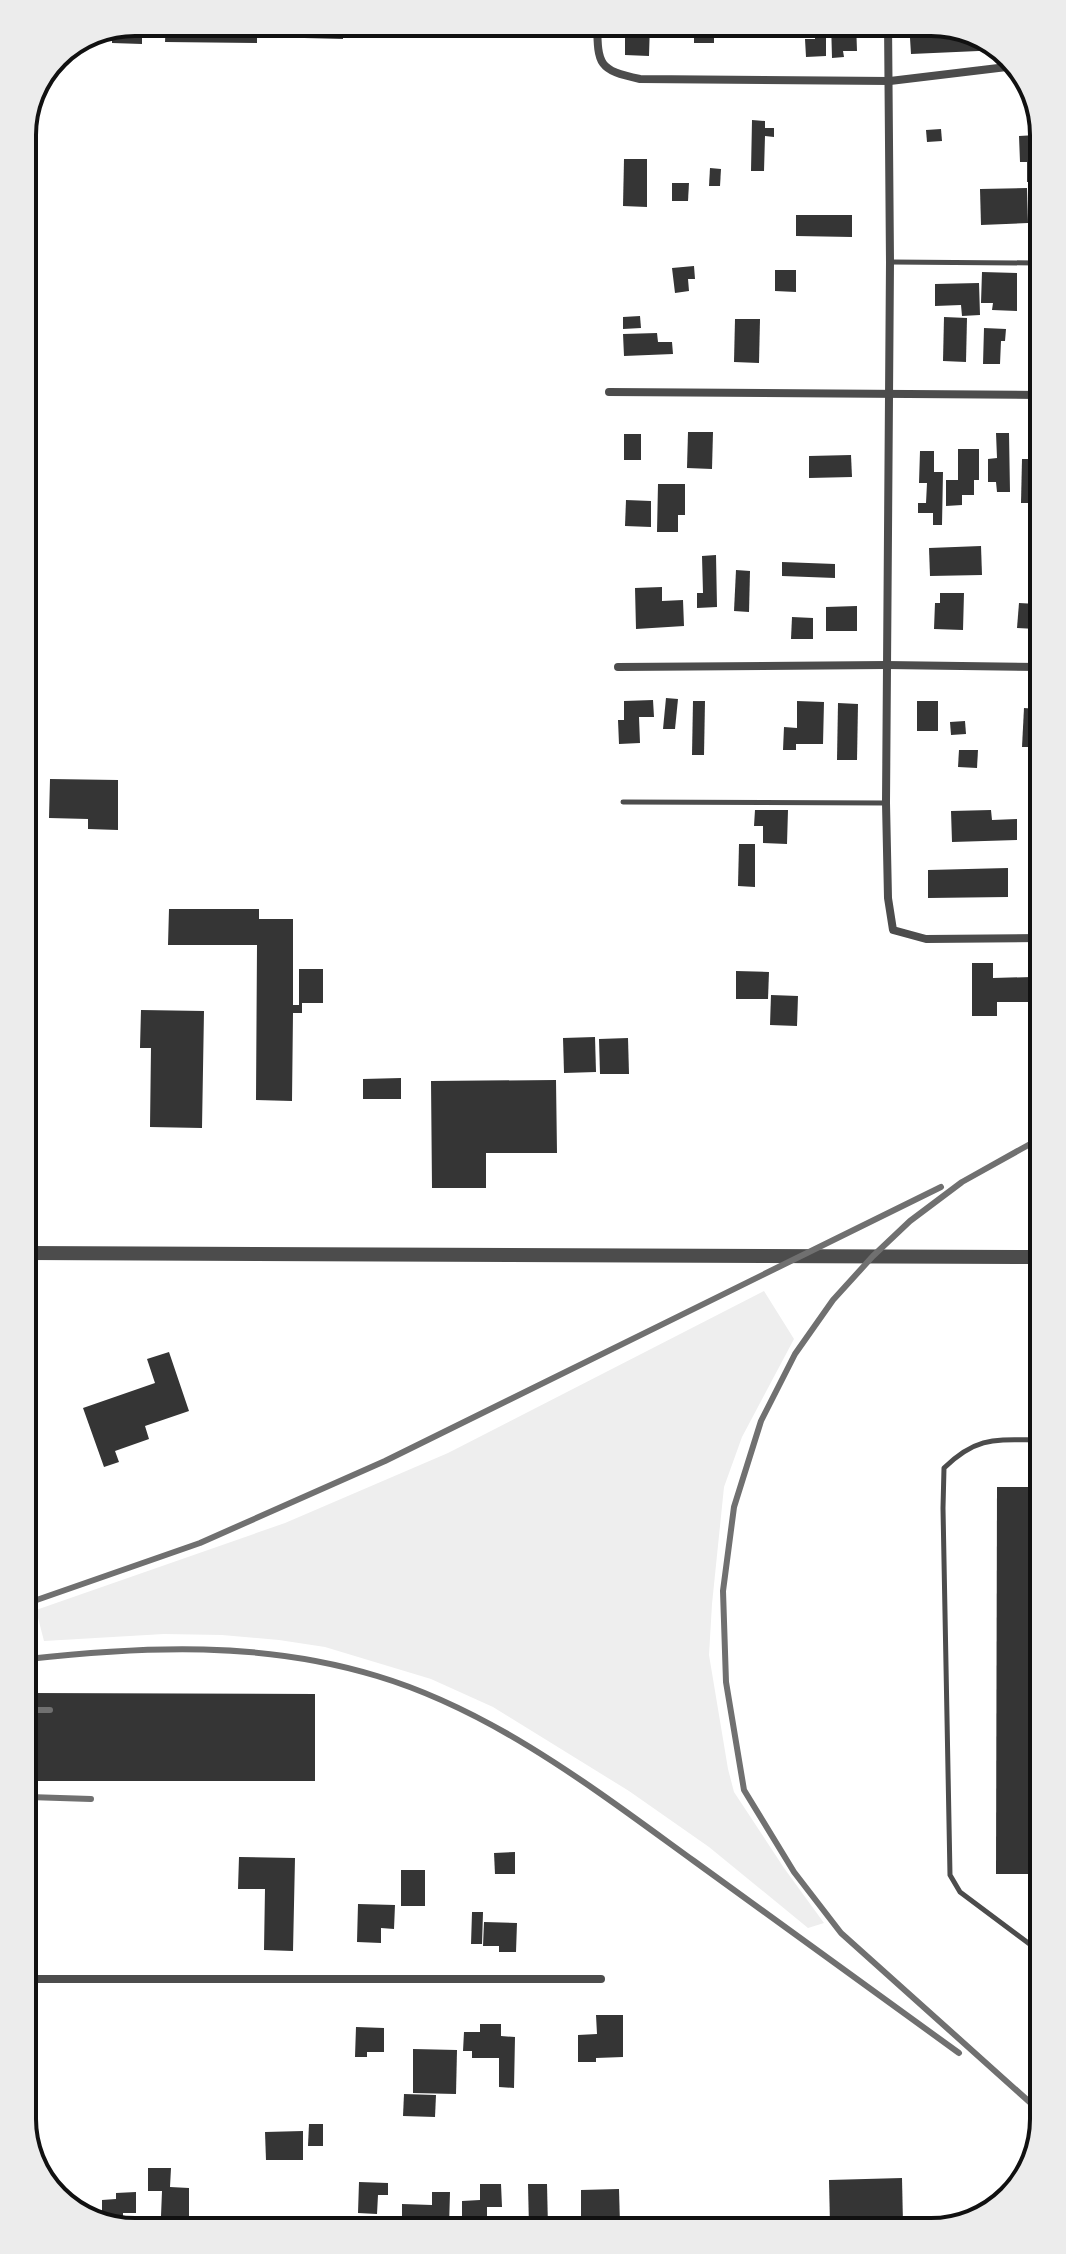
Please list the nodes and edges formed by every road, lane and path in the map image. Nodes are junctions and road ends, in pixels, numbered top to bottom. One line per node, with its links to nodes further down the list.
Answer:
1 (597, 36): 4 (street)
2 (888, 36): 4 (street)
3 (1003, 67): 4 (street)
4 (890, 81): 5 (street)
5 (890, 262): 6 (lane); 8 (street)
6 (1030, 263)
7 (609, 392): 8 (street)
8 (888, 395): 9 (street); 10 (street)
9 (1030, 395)
10 (886, 665): 11 (street); 12 (street); 14 (street)
11 (618, 667)
12 (1030, 667)
13 (623, 802): 14 (lane)
14 (886, 803): 15 (street)
15 (1030, 938)
16 (36, 1253): 17 (street)
17 (1030, 1257)
18 (1030, 1440): 19 (lane)
19 (1030, 1944)
20 (36, 1979): 21 (street)
21 (601, 1979)

